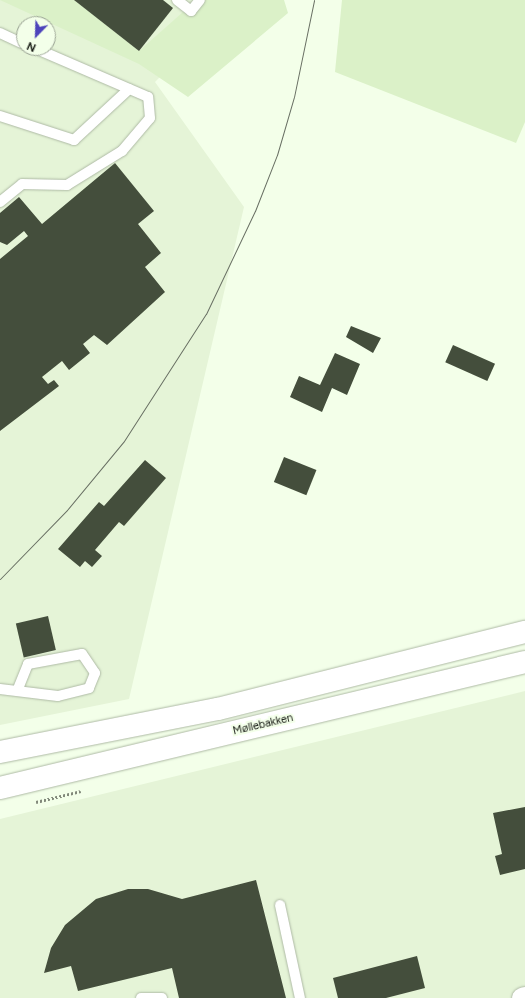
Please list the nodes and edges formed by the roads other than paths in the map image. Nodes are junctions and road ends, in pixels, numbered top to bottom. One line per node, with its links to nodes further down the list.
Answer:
1 (177, 0): 2 (lane)
2 (200, 0)
3 (0, 33): 4 (lane)
4 (16, 40)
5 (53, 56): 6 (lane)
6 (129, 89): 7 (lane); 8 (lane)
7 (0, 116)
8 (0, 202)
9 (525, 632): 13 (main road)
10 (525, 662): 14 (main road, Møllebakken)
11 (0, 689): 12 (lane)
12 (18, 689): 12 (lane)
13 (0, 752)
14 (0, 788)
15 (280, 905): 18 (lane)
16 (141, 998): 17 (lane)
17 (162, 998)
18 (300, 998)

